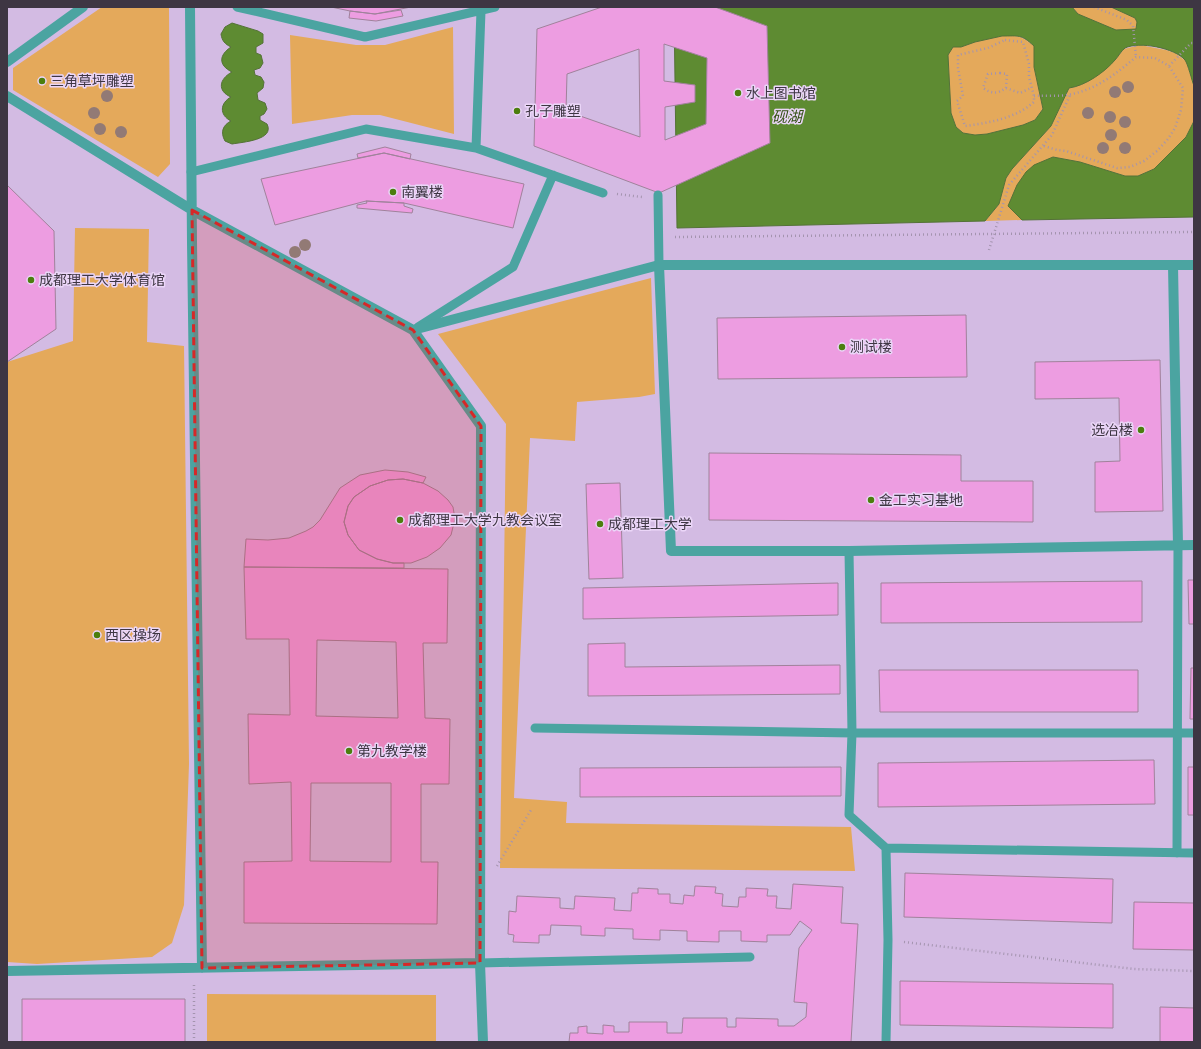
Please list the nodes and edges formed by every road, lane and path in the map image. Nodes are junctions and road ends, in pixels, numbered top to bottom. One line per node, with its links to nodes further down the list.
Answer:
1 (83, 7): 9 (street)
2 (190, 7): 18 (street)
3 (237, 7): 6 (lane)
4 (495, 7): 6 (lane)
5 (1094, 7): 8 (path)
6 (481, 11): 17 (lane)
7 (1194, 43): 10 (path)
8 (1136, 57): 10 (path); 13 (path)
9 (7, 62)
10 (1169, 66): 16 (path)
11 (1006, 88): 11 (path); 12 (path)
12 (1031, 88): 15 (path); 15 (path)
13 (1070, 95): 15 (path); 16 (path)
14 (7, 96): 22 (street)
15 (1034, 96)
16 (1044, 146): 24 (path)
17 (476, 148): 18 (lane); 19 (lane)
18 (191, 172): 22 (street)
19 (553, 175): 20 (lane); 30 (lane)
20 (603, 192): 21 (path)
21 (658, 197): 25 (lane)
22 (192, 210): 30 (street); 46 (street)
23 (1194, 232): 24 (path)
24 (993, 234): 25 (path); 28 (path)
25 (659, 237): 26 (lane)
26 (659, 265): 28 (street); 30 (street); 33 (street)
27 (1194, 265): 29 (street)
28 (985, 266): 29 (street)
29 (1173, 266): 32 (street)
30 (413, 330): 45 (street)
31 (1194, 545): 32 (street)
32 (1178, 546): 33 (street); 36 (lane)
33 (849, 551): 35 (lane)
34 (535, 728): 35 (lane)
35 (852, 733): 36 (lane); 39 (lane)
36 (1178, 733): 37 (lane); 40 (lane)
37 (1194, 733)
38 (531, 810): 42 (path)
39 (886, 848): 40 (lane); 43 (lane)
40 (1177, 853): 41 (lane)
41 (1194, 853)
42 (496, 868)
43 (888, 940): 48 (path); 51 (lane)
44 (750, 957): 45 (lane)
45 (480, 963): 46 (street); 50 (street)
46 (198, 968): 47 (street); 49 (path)
47 (7, 971)
48 (1194, 971)
49 (194, 1042)
50 (483, 1042)
51 (886, 1042)

